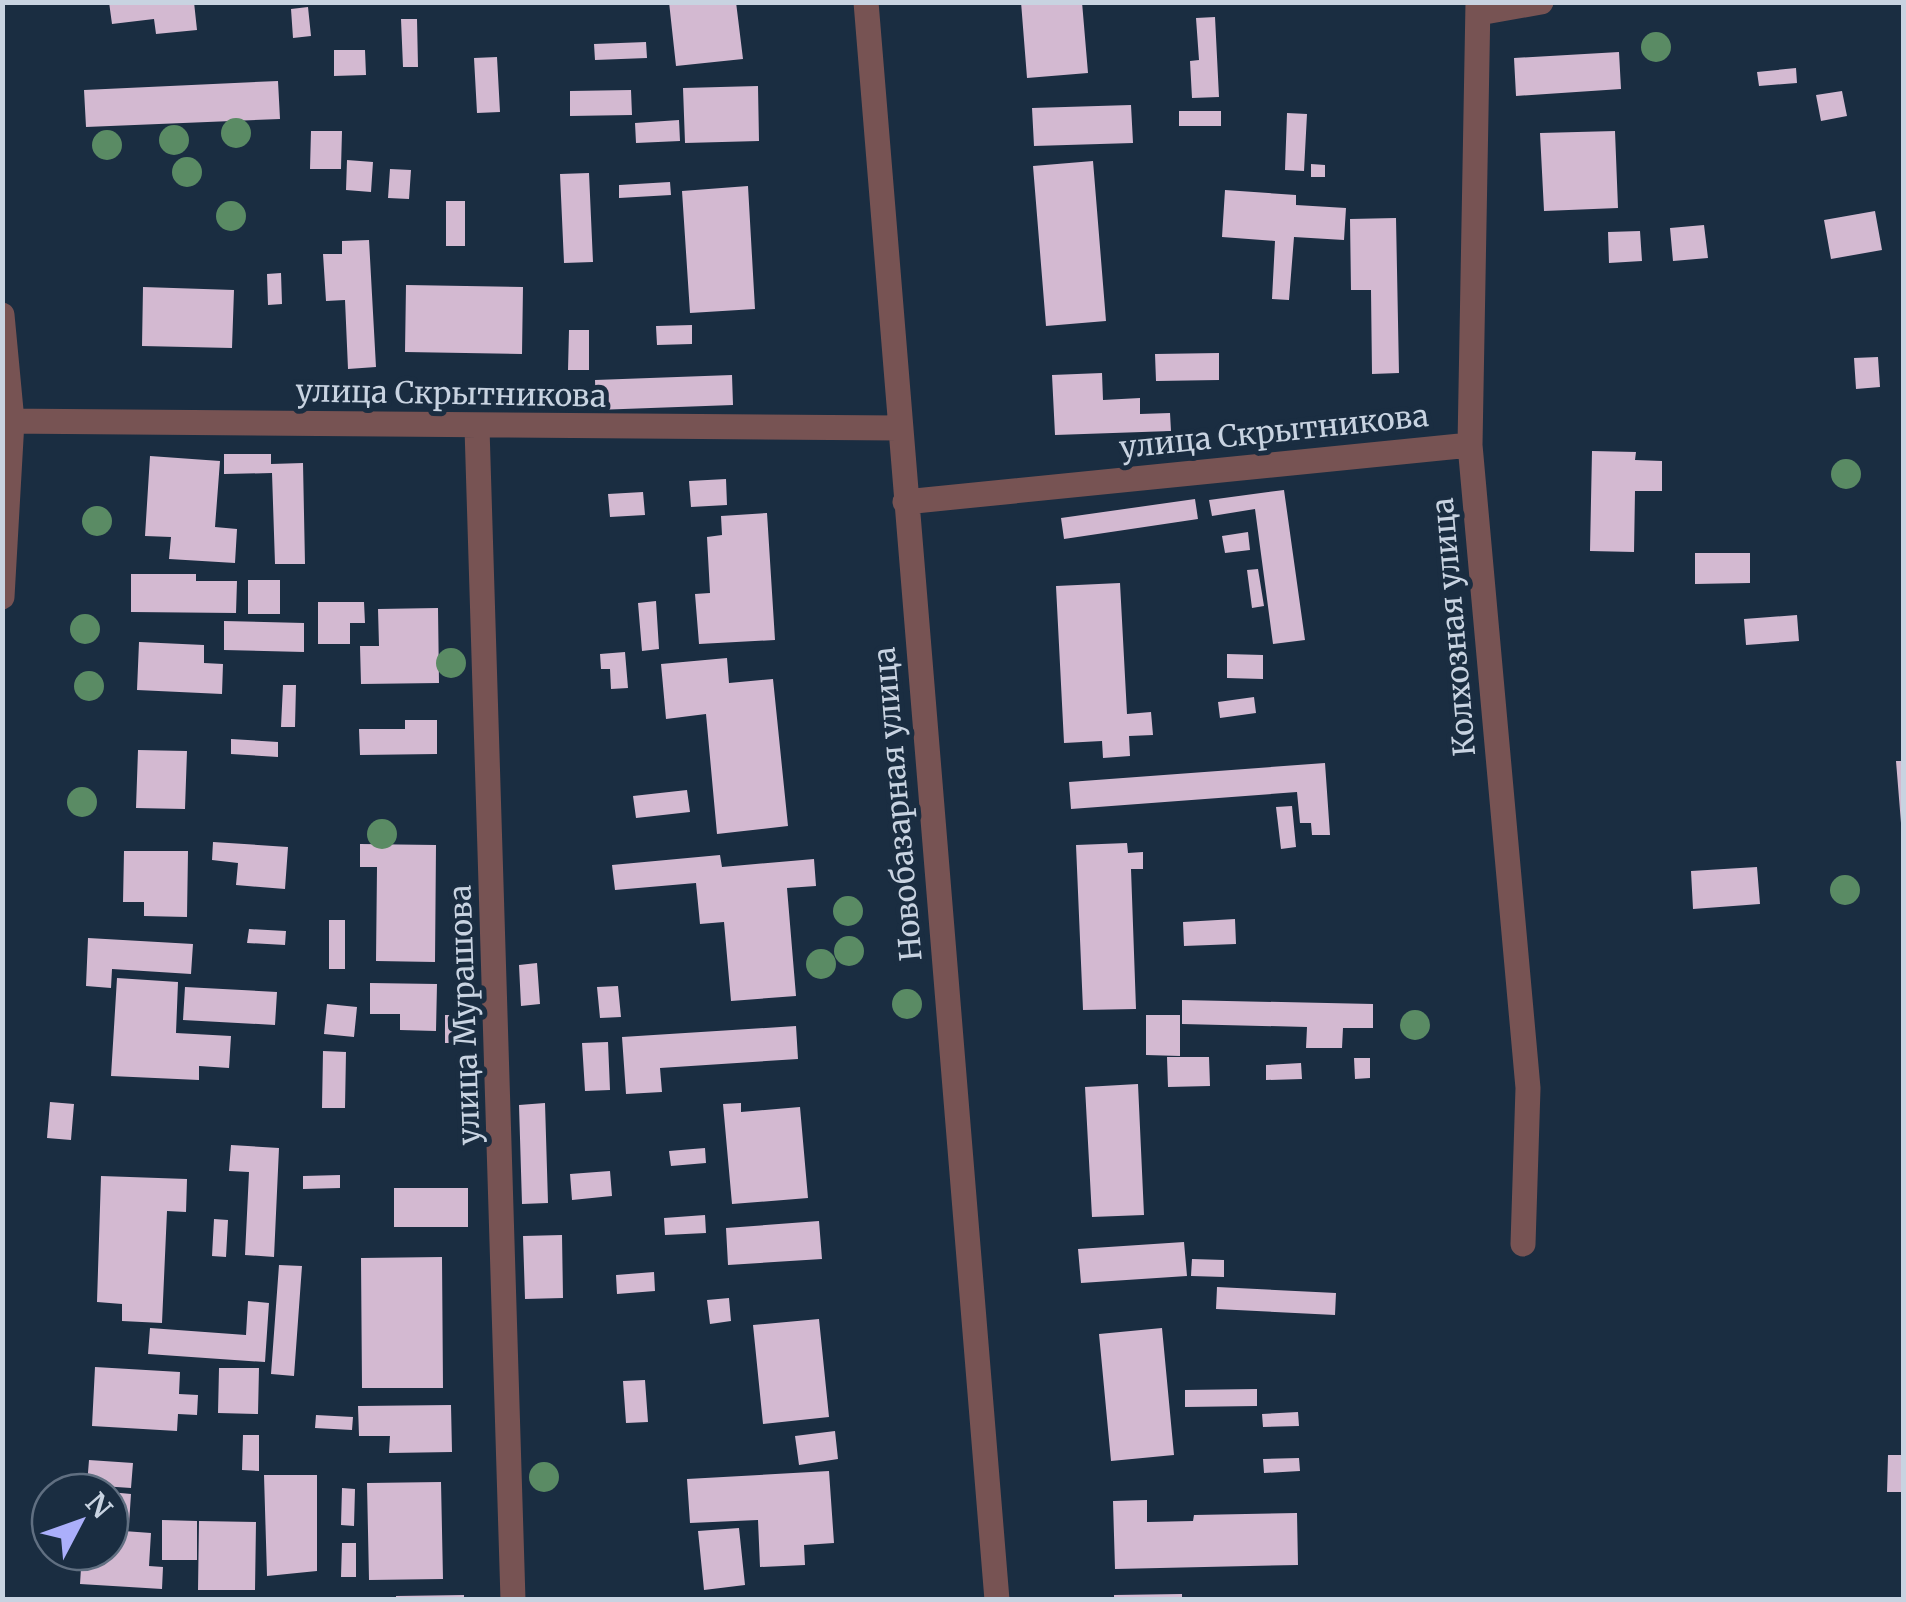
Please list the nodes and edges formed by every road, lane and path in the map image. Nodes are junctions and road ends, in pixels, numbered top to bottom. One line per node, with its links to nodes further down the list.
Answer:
1 (866, 2): 7 (street, Новобазарная улица)
2 (1541, 2): 3 (street)
3 (1479, 8): 8 (street, Колхозная улица)
4 (2, 315): 5 (street)
5 (7, 421): 6 (street, улица Скрытникова); 10 (street)
6 (477, 428): 7 (street, улица Скрытникова); 12 (street, улица Мурашова)
7 (899, 428): 9 (street, Новобазарная улица)
8 (1470, 445): 9 (street, улица Скрытникова); 11 (street, Колхозная улица)
9 (905, 502): 13 (street, Новобазарная улица)
10 (2, 597)
11 (1523, 1244)
12 (513, 1600)
13 (997, 1600)

